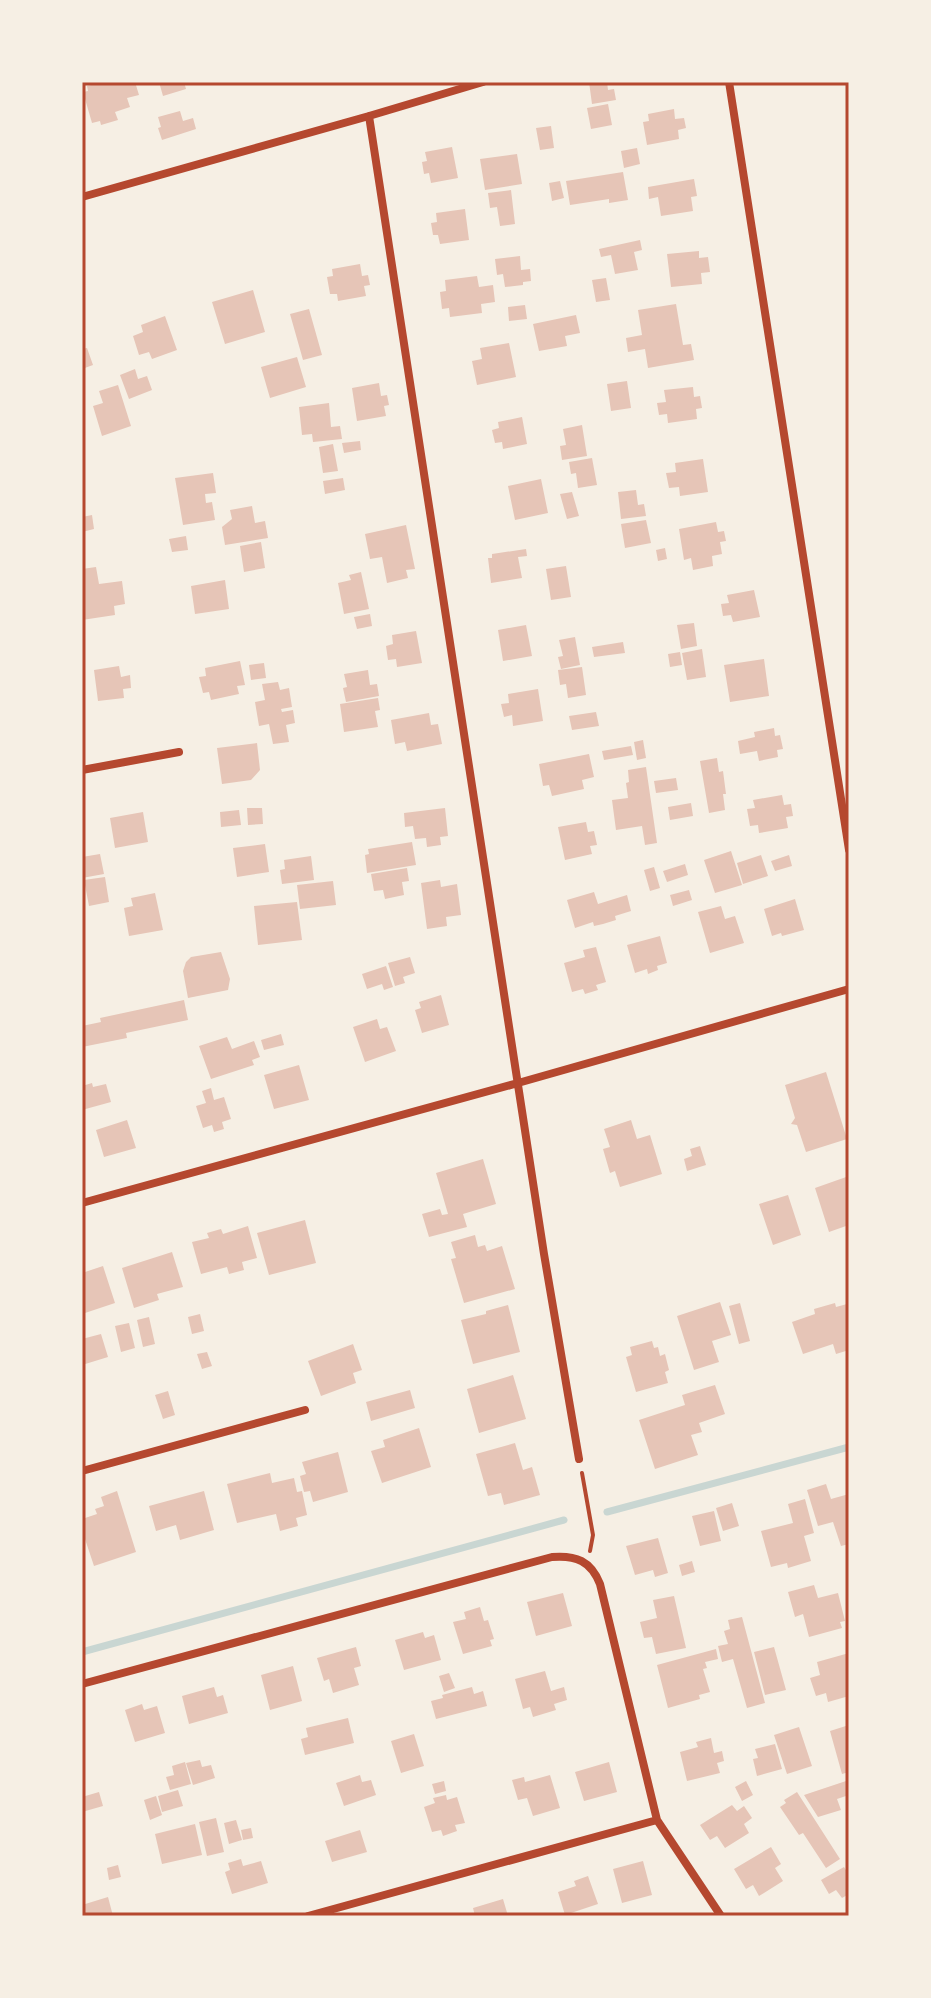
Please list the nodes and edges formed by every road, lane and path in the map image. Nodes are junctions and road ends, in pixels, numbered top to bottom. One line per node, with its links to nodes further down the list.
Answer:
1 (483, 82): 3 (street)
2 (729, 82): 7 (street)
3 (369, 116): 4 (street); 9 (street)
4 (82, 197)
5 (179, 752): 6 (street)
6 (82, 770)
7 (849, 850)
8 (849, 989): 9 (street)
9 (518, 1083): 10 (street); 12 (street)
10 (82, 1203)
11 (305, 1410): 13 (street)
12 (579, 1459): 14 (path)
13 (82, 1471)
14 (584, 1561): 15 (street); 16 (street)
15 (82, 1684)
16 (657, 1820): 17 (street); 18 (street)
17 (308, 1916)
18 (721, 1916)

